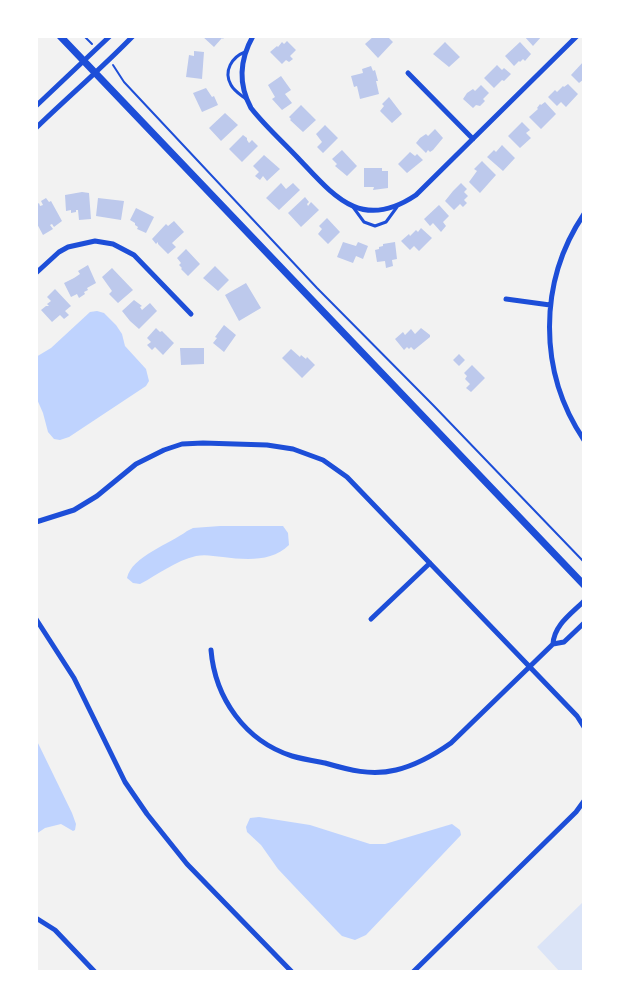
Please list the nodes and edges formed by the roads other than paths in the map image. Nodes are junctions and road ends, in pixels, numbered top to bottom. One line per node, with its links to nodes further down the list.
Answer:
1 (60, 36): 7 (street)
2 (110, 36): 7 (street)
3 (133, 36): 9 (street)
4 (254, 36): 6 (street)
5 (577, 36): 13 (street)
6 (245, 52): 10 (street); 10 (lane)
7 (84, 61): 9 (street); 11 (street)
8 (408, 73): 13 (street)
9 (96, 74): 12 (street); 24 (street)
10 (246, 99): 15 (street)
11 (36, 106)
12 (36, 128)
13 (473, 139): 14 (street)
14 (398, 206): 15 (street); 15 (lane)
15 (353, 207)
16 (584, 214): 19 (street)
17 (36, 273): 20 (street)
18 (506, 299): 19 (street)
19 (550, 306): 21 (street)
20 (192, 314)
21 (584, 440)
22 (36, 522): 23 (street)
23 (430, 563): 27 (street); 31 (street)
24 (584, 585)
25 (584, 601): 29 (street)
26 (36, 619): 36 (street)
27 (371, 619)
28 (584, 623): 29 (street)
29 (553, 644): 31 (street)
30 (211, 650): 31 (street)
31 (530, 667): 32 (street)
32 (584, 727)
33 (584, 800): 37 (street)
34 (36, 918): 35 (street)
35 (95, 972)
36 (292, 972)
37 (413, 972)

